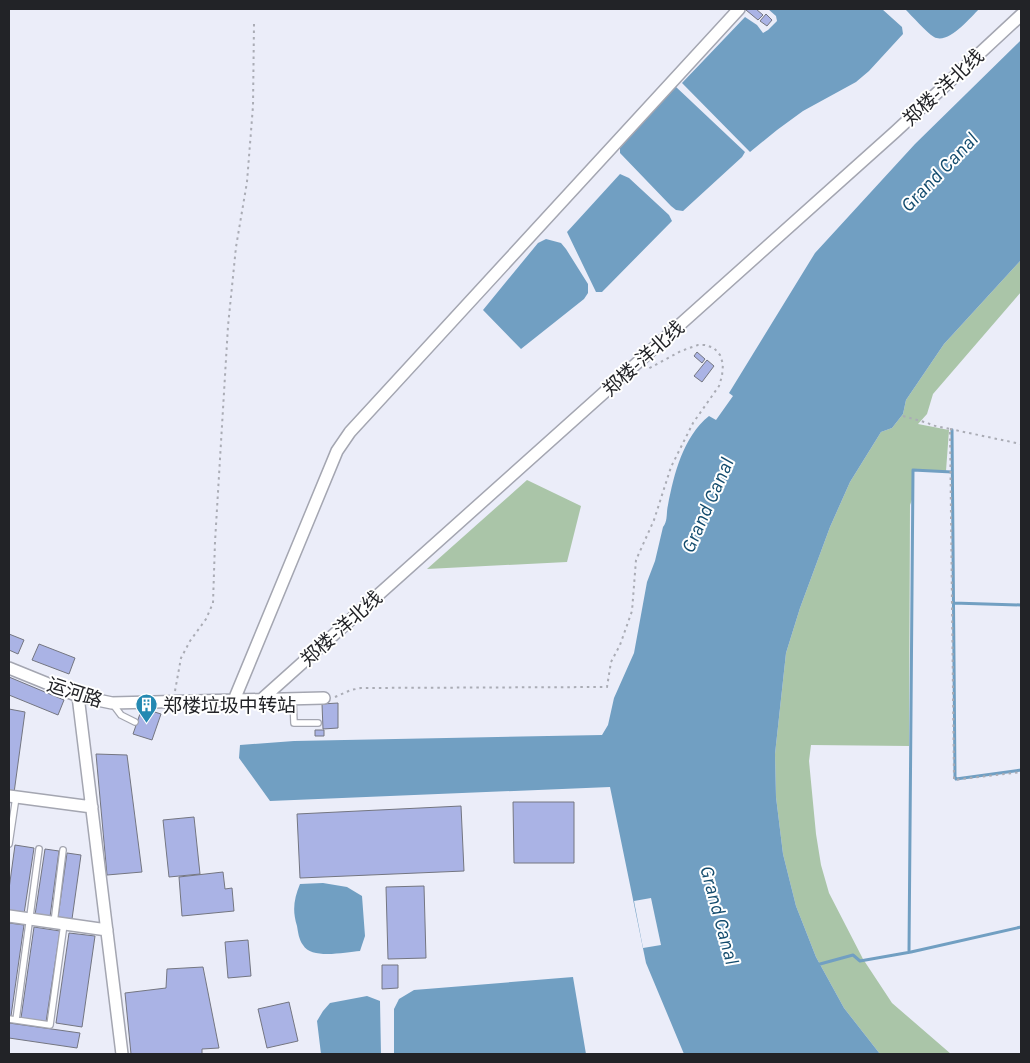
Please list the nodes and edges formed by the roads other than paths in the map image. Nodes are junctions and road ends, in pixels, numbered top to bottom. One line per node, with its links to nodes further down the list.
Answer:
1 (739, 9): 8 (street)
2 (1021, 15): 7 (street, 郑楼-洋北线)
3 (9, 668): 4 (street, 运河路)
4 (78, 696): 9 (street, 运河路); 13 (street)
5 (293, 698): 6 (street, 运河路); 7 (street, 运河路); 11 (lane)
6 (324, 698)
7 (262, 699): 8 (street, 运河路)
8 (234, 700): 9 (street, 运河路)
9 (112, 703): 10 (lane)
10 (135, 722)
11 (318, 723)
12 (12, 796): 13 (street); 14 (lane)
13 (92, 806): 20 (street)
14 (9, 844)
15 (39, 849): 18 (lane)
16 (63, 850): 19 (lane)
17 (9, 916): 18 (street)
18 (30, 919): 19 (street); 22 (lane)
19 (59, 923): 20 (street); 22 (lane)
20 (107, 930): 23 (street)
21 (9, 1019): 22 (lane)
22 (16, 1020)
23 (122, 1054)

